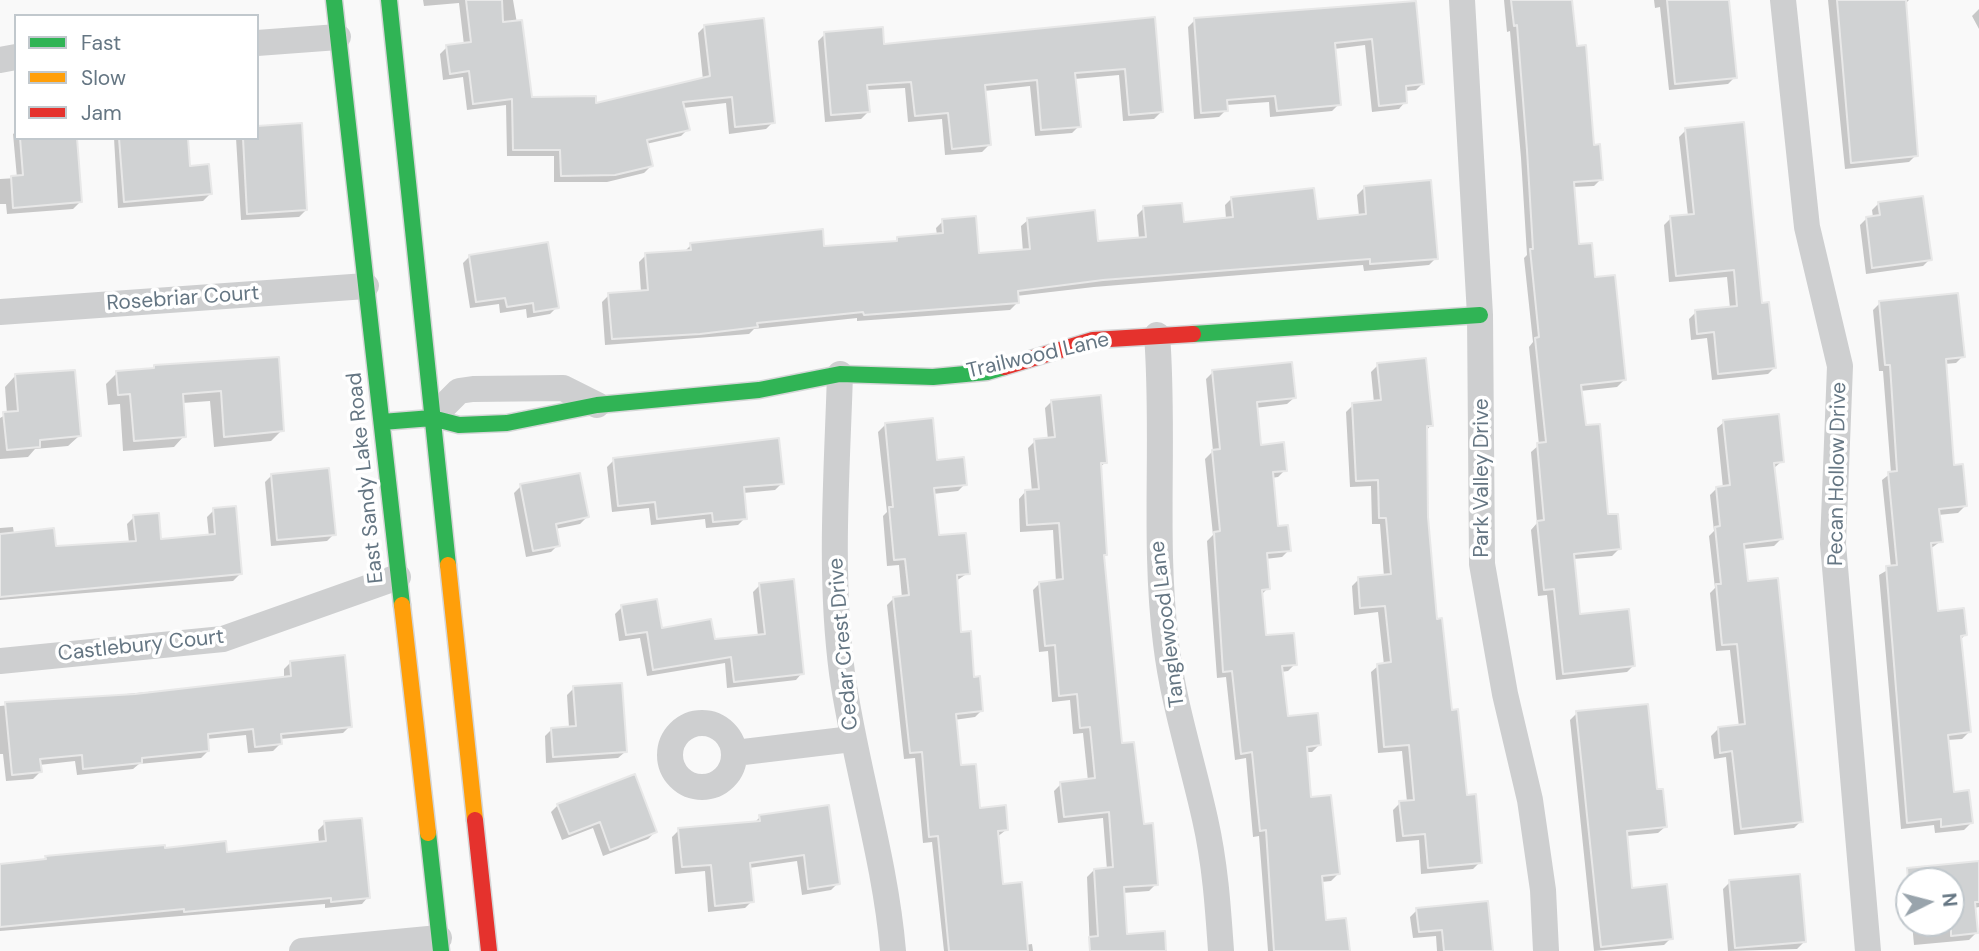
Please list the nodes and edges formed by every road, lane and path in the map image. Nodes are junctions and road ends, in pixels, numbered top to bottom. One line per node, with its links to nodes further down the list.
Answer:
1 (334, 0): 5 (main road, East Sandy Lake Road)
2 (389, 0): 13 (main road)
3 (1462, 0): 9 (street, Park Valley Drive)
4 (1783, 0): 25 (street, Pecan Hollow Drive)
5 (338, 37): 6 (street); 7 (main road, East Sandy Lake Road)
6 (259, 43)
7 (366, 286): 8 (street, Rosebriar Court); 14 (main road, East Sandy Lake Road)
8 (0, 312)
9 (1480, 314): 10 (main road, Trailwood Lane); 24 (street, Park Valley Drive)
10 (1157, 335): 11 (main road, Trailwood Lane); 23 (street, Tanglewood Lane)
11 (841, 374): 12 (main road, Trailwood Lane); 17 (street, Cedar Crest Drive)
12 (597, 405): 13 (main road, Trailwood Lane); 13 (street)
13 (432, 418): 14 (main road, Trailwood Lane); 21 (main road)
14 (382, 422): 15 (main road, East Sandy Lake Road)
15 (398, 578): 16 (street, Castlebury Court); 19 (main road, East Sandy Lake Road)
16 (0, 661)
17 (852, 739): 18 (street); 22 (street, Cedar Crest Drive)
18 (735, 752)
19 (440, 945): 20 (street)
20 (302, 951)
21 (489, 951)
22 (893, 951)
23 (1221, 951)
24 (1546, 951)
25 (1868, 951)

